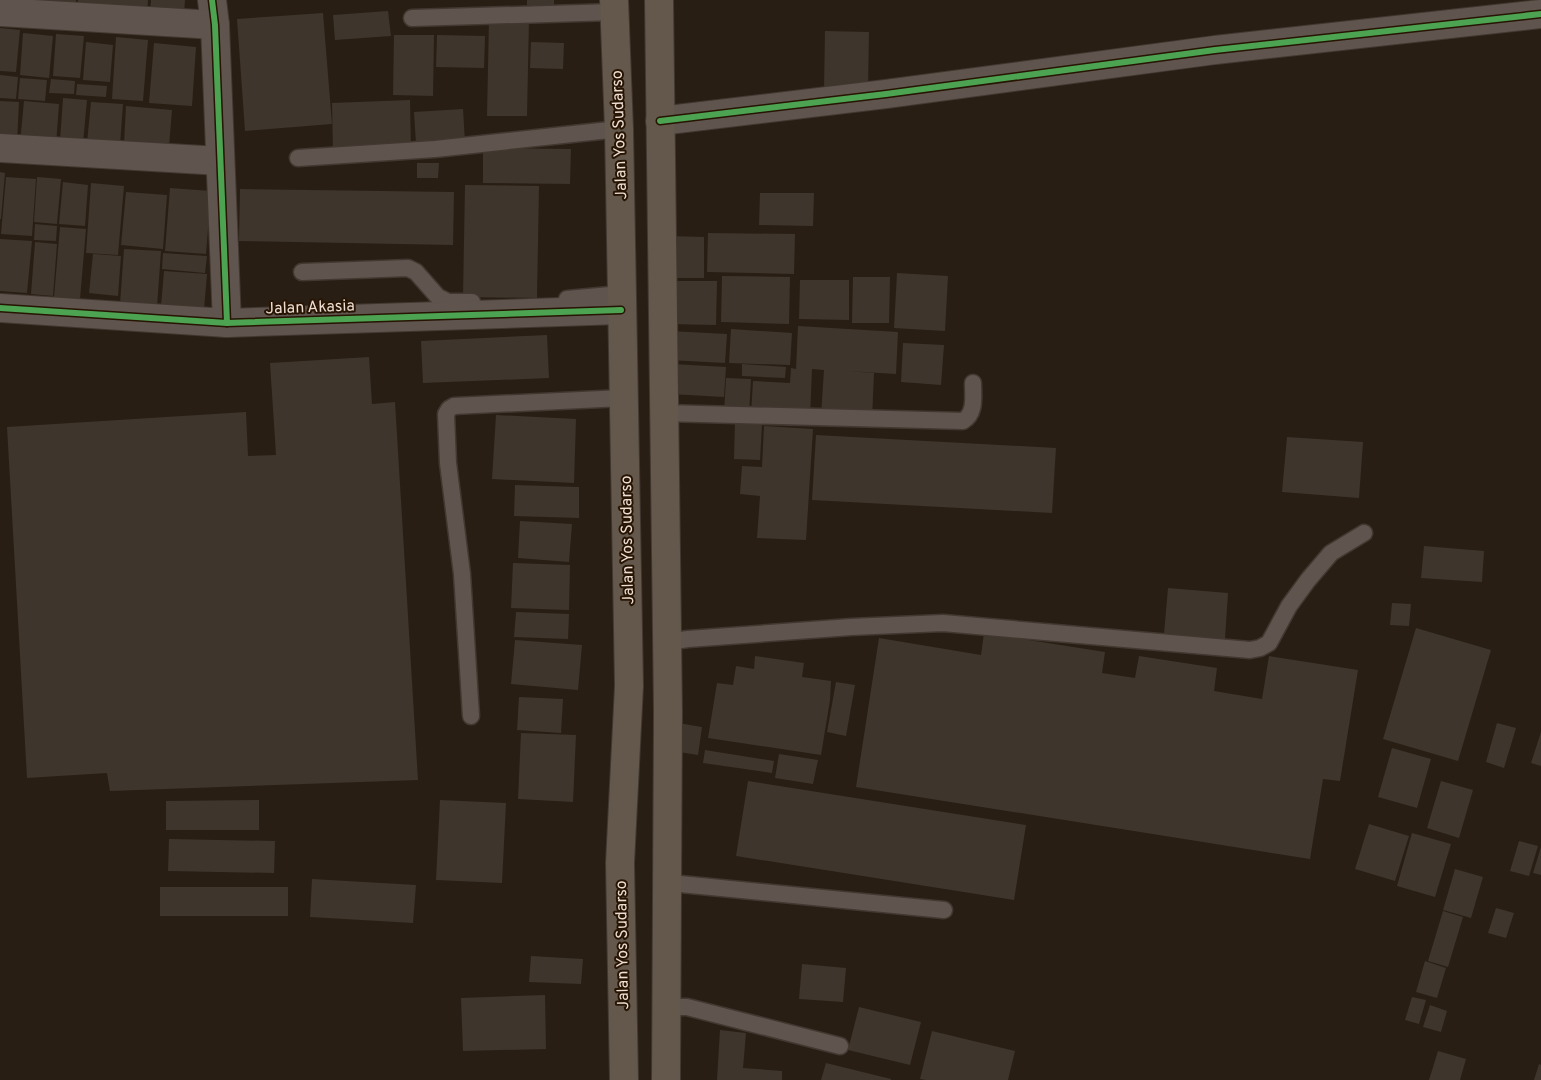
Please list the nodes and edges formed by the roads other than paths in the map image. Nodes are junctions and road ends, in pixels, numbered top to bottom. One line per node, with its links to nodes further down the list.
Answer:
1 (659, 0): 7 (highway)
2 (614, 6): 6 (lane); 8 (highway, Jalan Yos Sudarso)
3 (0, 12): 4 (street)
4 (213, 12): 11 (street)
5 (1541, 14): 7 (street)
6 (412, 18)
7 (660, 121): 18 (highway)
8 (618, 129): 10 (lane); 13 (highway, Jalan Yos Sudarso)
9 (0, 148): 11 (street)
10 (298, 158)
11 (220, 162): 15 (street)
12 (302, 272): 13 (lane)
13 (622, 302): 15 (street, Jalan Akasia); 17 (highway, Jalan Yos Sudarso)
14 (0, 308): 15 (street, Jalan Akasia)
15 (227, 323)
16 (973, 383): 18 (lane)
17 (623, 398): 20 (highway, Jalan Yos Sudarso); 22 (lane)
18 (664, 414): 21 (highway)
19 (1364, 533): 21 (lane)
20 (628, 641): 21 (highway); 27 (highway, Jalan Yos Sudarso)
21 (667, 642): 23 (highway)
22 (471, 716)
23 (668, 884): 24 (lane); 25 (highway)
24 (944, 910)
25 (667, 1007): 26 (lane); 28 (highway)
26 (840, 1046)
27 (624, 1080)
28 (666, 1080)

